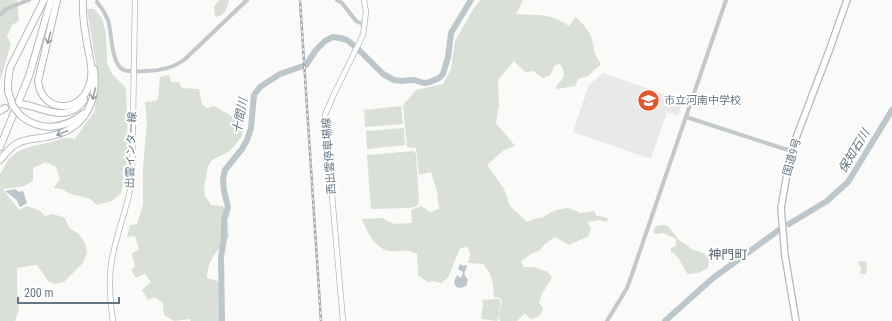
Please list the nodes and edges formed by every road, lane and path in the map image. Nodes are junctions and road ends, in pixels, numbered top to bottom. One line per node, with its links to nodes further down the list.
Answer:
1 (29, 0): 14 (street)
2 (44, 0): 19 (highway, bridge)
3 (51, 0): 18 (highway)
4 (57, 0): 17 (highway, one-way to 17)
5 (83, 0): 17 (highway)
6 (86, 0): 19 (highway, one-way to 19)
7 (135, 0): 16 (main road, 出雲インター線)
8 (247, 0): 16 (street)
9 (337, 0): 15 (street)
10 (364, 0): 15 (main road, 西出雲停車場線)
11 (726, 0): 20 (street)
12 (846, 0): 22 (highway, 国道9号)
13 (97, 2): 16 (street)
14 (0, 15)
15 (366, 25): 25 (main road, 西出雲停車場線)
16 (133, 71): 24 (main road, 出雲インター線)
17 (89, 87): 18 (highway)
18 (19, 106): 21 (highway)
19 (90, 107): 23 (highway, one-way to 23)
20 (686, 117): 22 (street); 26 (street)
21 (0, 147)
22 (792, 151): 27 (highway, 国道9号)
23 (0, 160)
24 (113, 321)
25 (343, 321)
26 (607, 321)
27 (796, 321)

